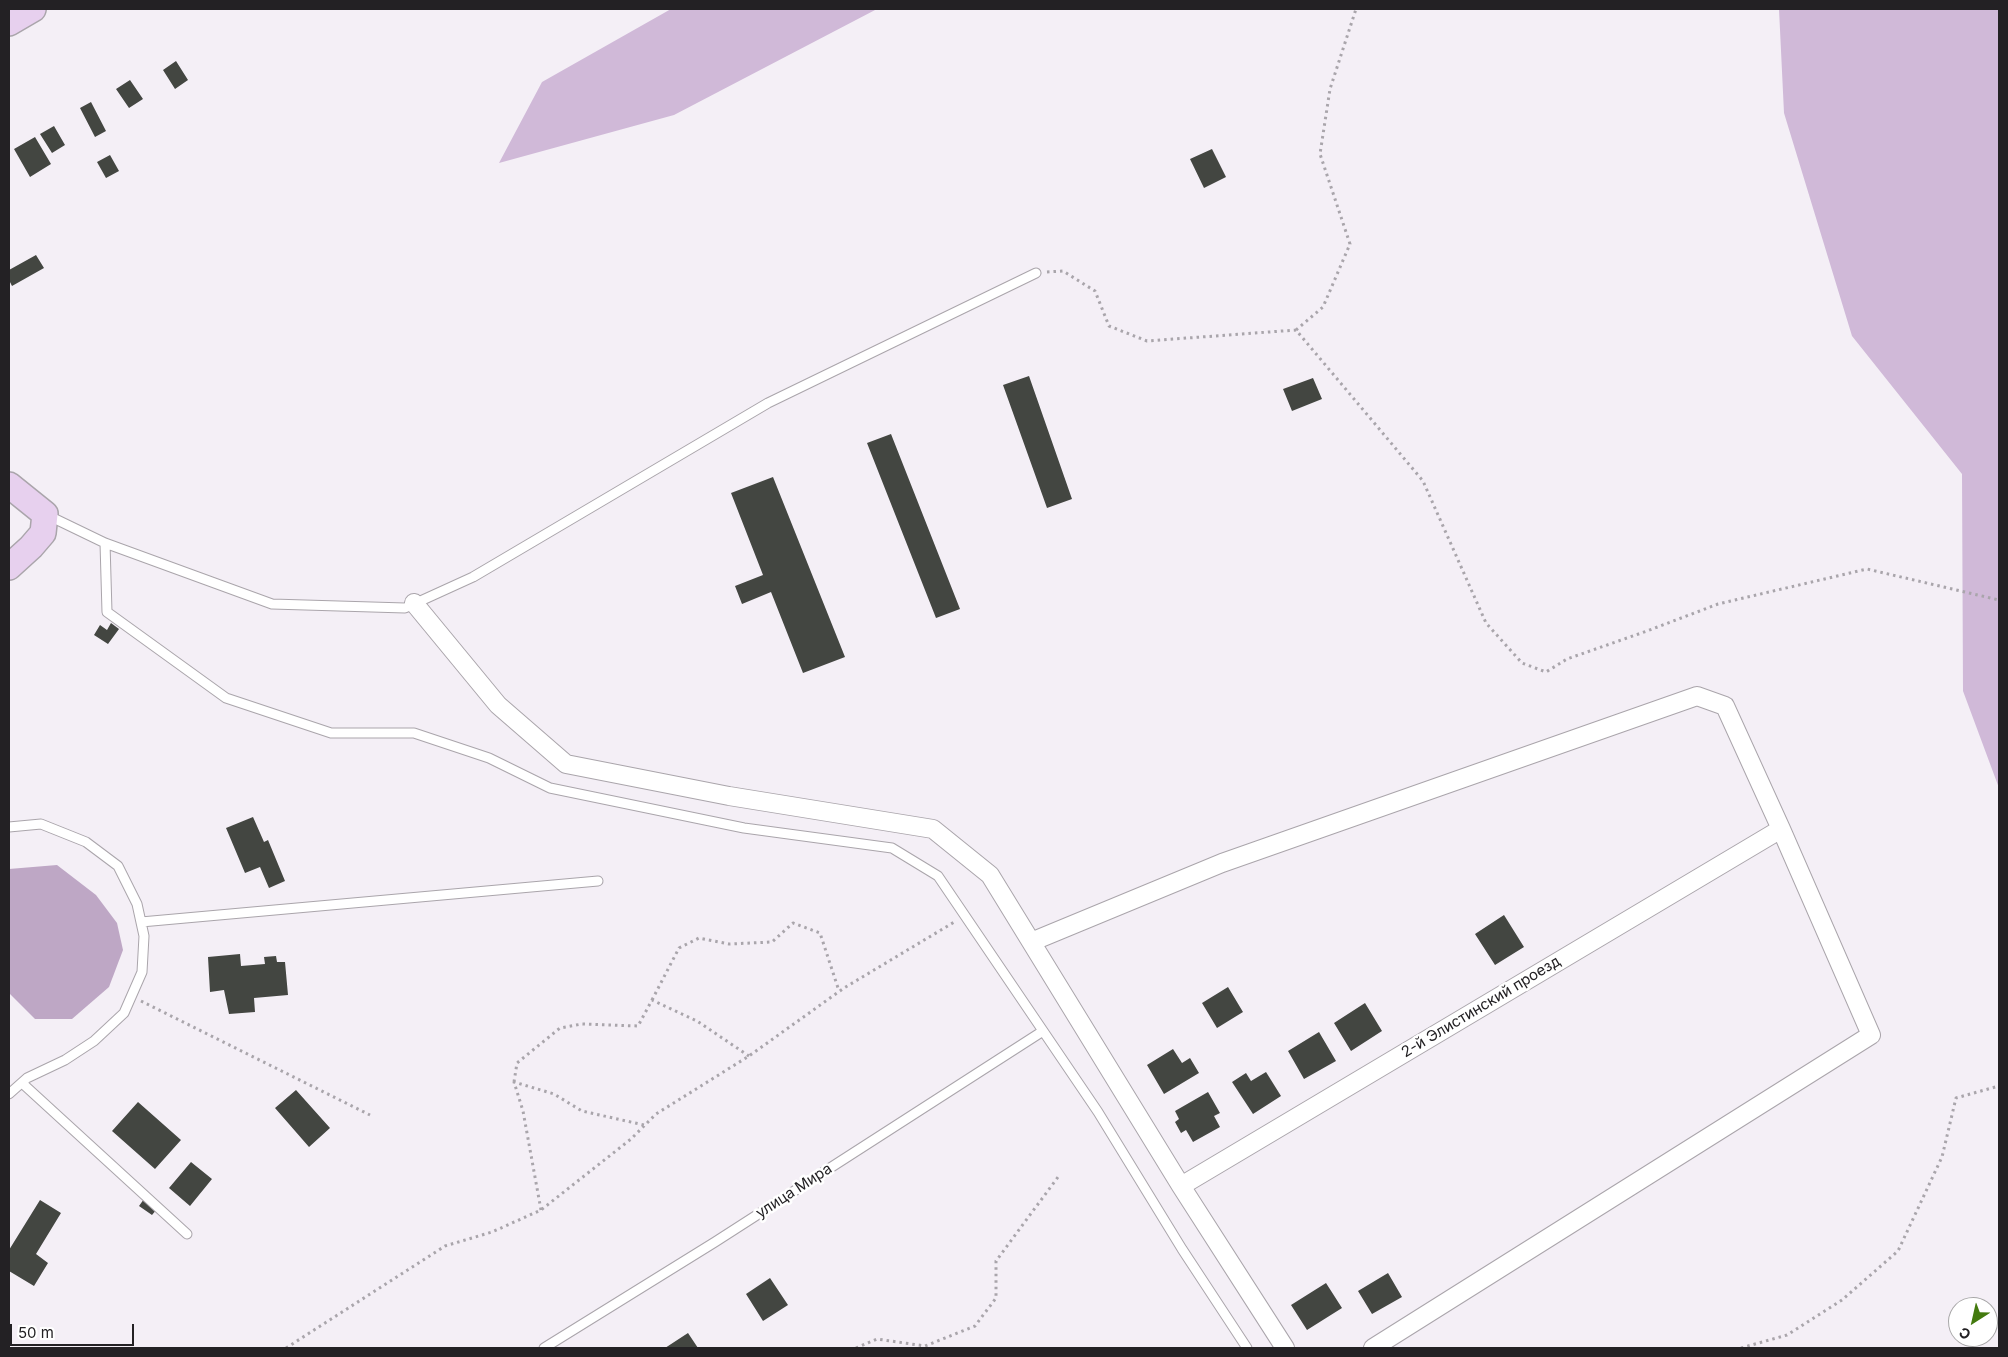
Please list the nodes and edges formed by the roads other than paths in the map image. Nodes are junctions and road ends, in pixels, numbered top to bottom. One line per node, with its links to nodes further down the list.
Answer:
1 (33, 9): 2 (street)
2 (9, 23)
3 (1036, 273): 8 (lane)
4 (9, 485): 5 (street)
5 (45, 514): 6 (lane); 7 (street)
6 (105, 543): 8 (lane); 14 (lane)
7 (9, 568)
8 (414, 603): 13 (street)
9 (9, 827): 12 (lane)
10 (1781, 829): 13 (street); 17 (street, 2-й Элистинский проезд); 22 (street)
11 (598, 881): 12 (lane)
12 (141, 922): 15 (lane)
13 (1031, 942): 17 (street)
14 (1043, 1031): 19 (lane, улица Мира); 20 (lane)
15 (22, 1083): 16 (lane); 18 (lane)
16 (9, 1094)
17 (1181, 1186): 21 (street)
18 (186, 1234)
19 (544, 1348)
20 (1247, 1348)
21 (1285, 1348)
22 (1373, 1348)

